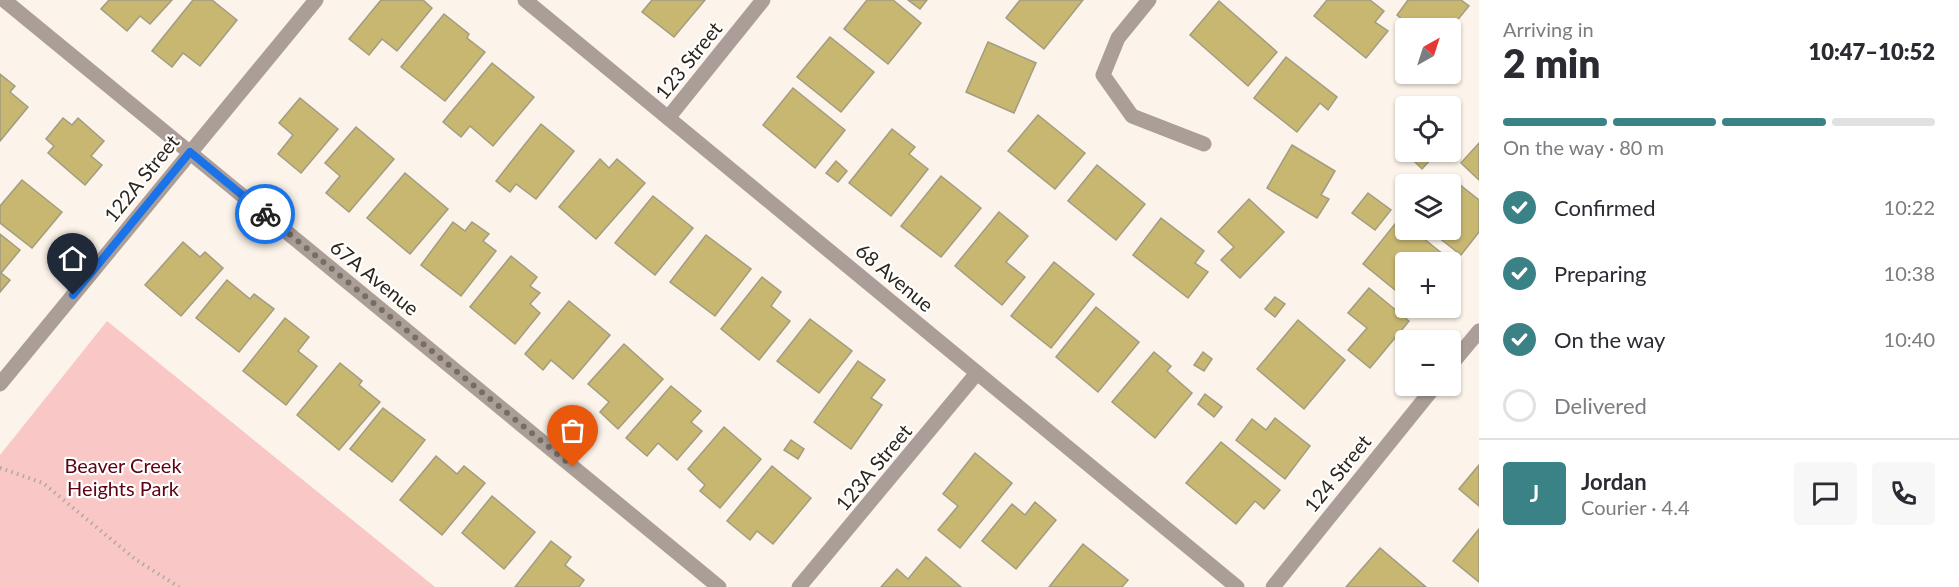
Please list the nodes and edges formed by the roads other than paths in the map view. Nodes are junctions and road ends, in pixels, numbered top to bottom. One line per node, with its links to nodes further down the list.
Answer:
1 (4, 0): 8 (street, 67A Avenue)
2 (316, 0): 8 (street, 122A Street)
3 (525, 0): 6 (street, 68 Avenue)
4 (763, 0): 6 (street, 123 Street)
5 (1149, 0): 7 (street)
6 (668, 118): 11 (street, 68 Avenue)
7 (1204, 144)
8 (190, 152): 12 (street, 122A Street); 14 (street, 67A Avenue)
9 (1479, 331): 10 (street)
10 (1461, 353)
11 (977, 373): 15 (street, 123A Street); 16 (street, 68 Avenue)
12 (0, 384)
13 (1427, 396): 17 (street, 124 Street)
14 (719, 587)
15 (800, 587)
16 (1237, 587)
17 (1273, 587)

